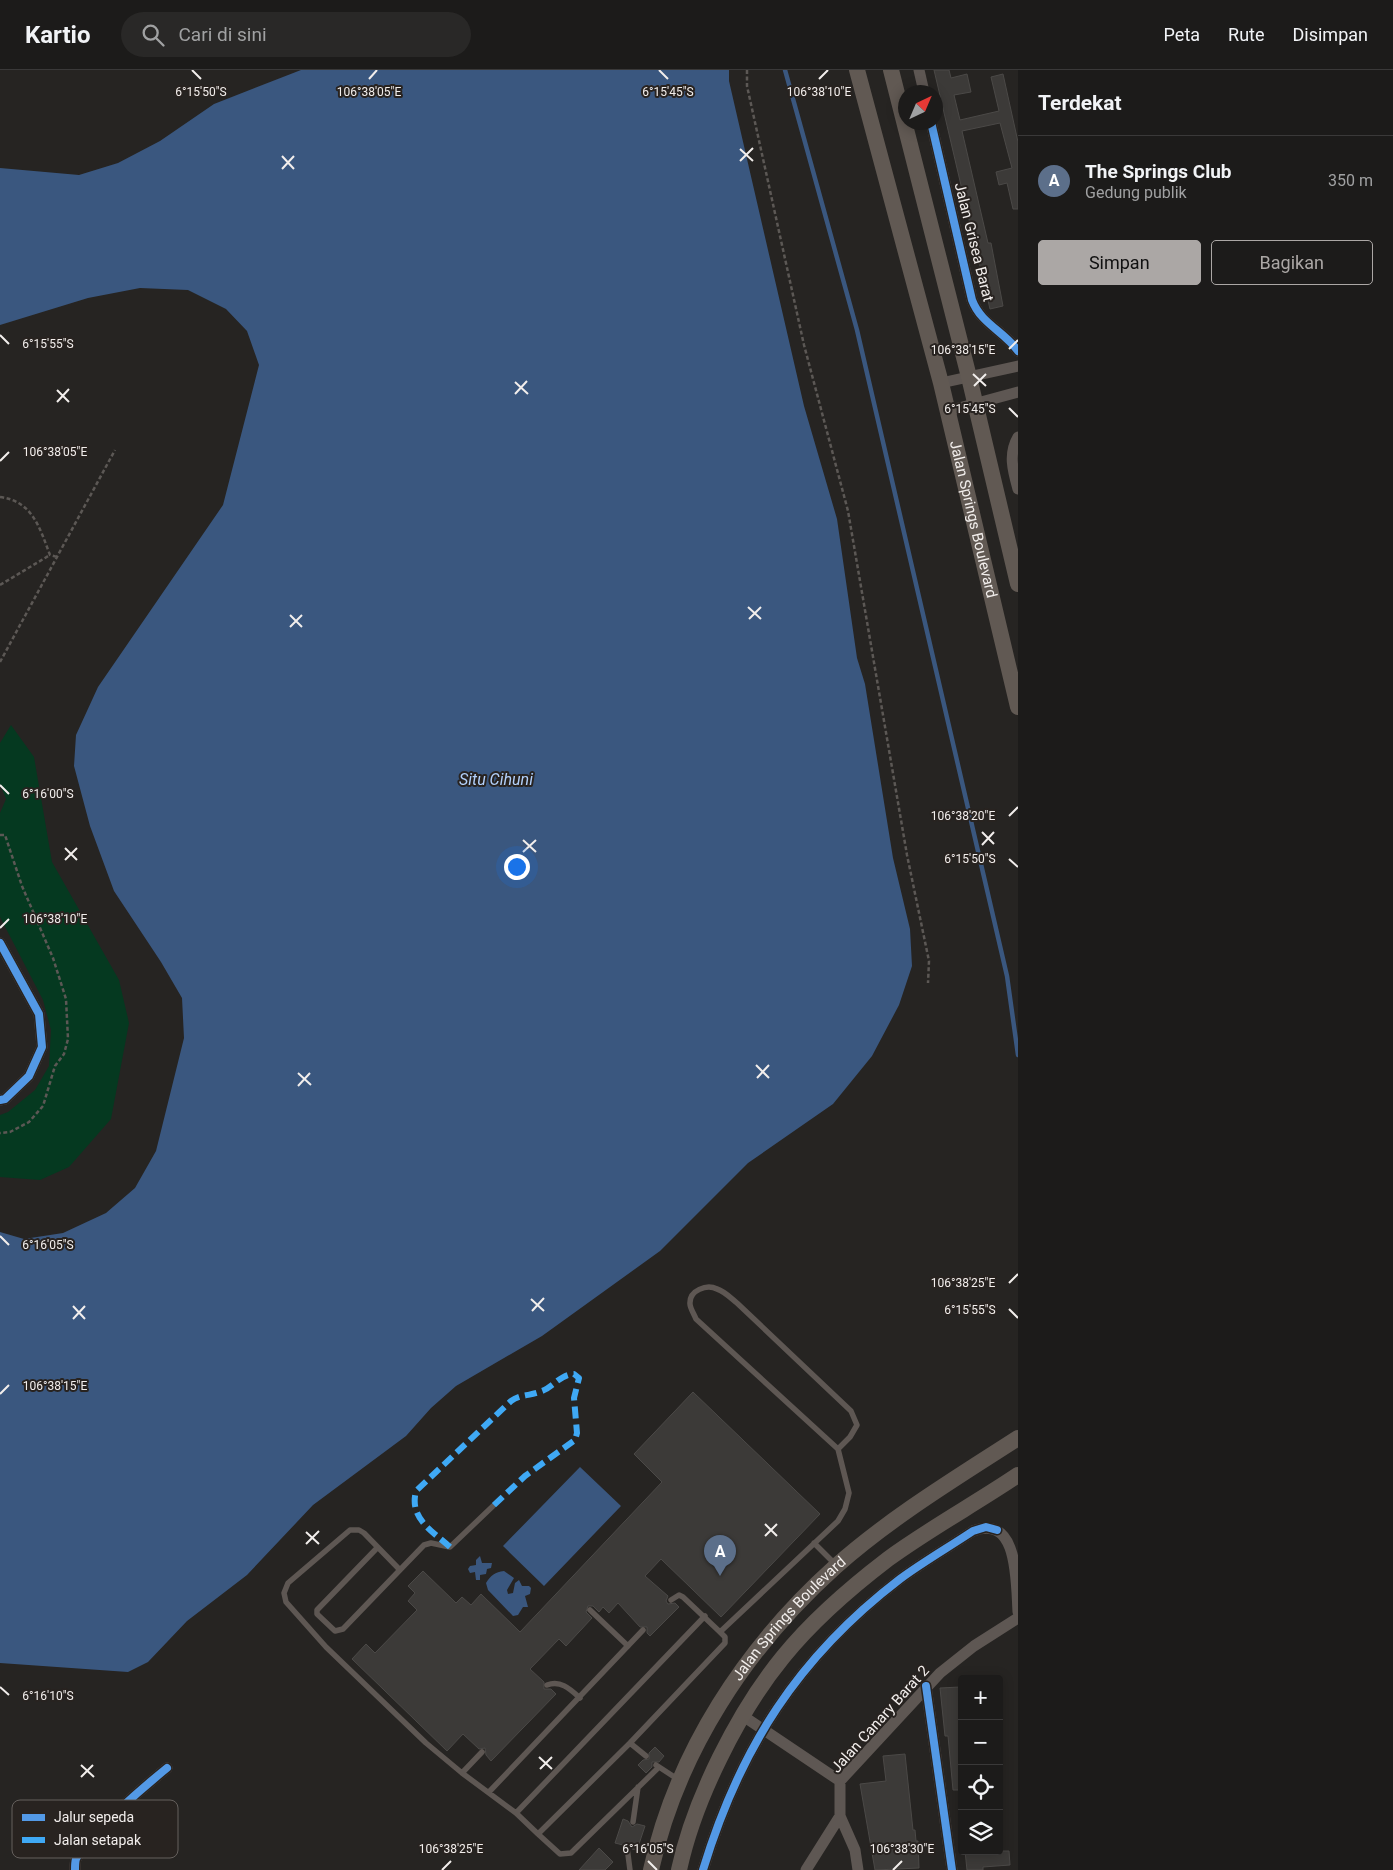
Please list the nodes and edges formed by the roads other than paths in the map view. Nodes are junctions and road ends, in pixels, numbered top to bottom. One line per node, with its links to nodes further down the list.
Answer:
1 (857, 70): 9 (main road, Jalan Springs Boulevard)
2 (891, 70): 8 (main road, Jalan Springs Boulevard)
3 (918, 70): 4 (street)
4 (922, 85)
5 (933, 130): 6 (street, Jalan Grisea Barat)
6 (1018, 351)
7 (1018, 366): 8 (street)
8 (969, 377): 9 (street); 11 (main road, Jalan Springs Boulevard)
9 (941, 383): 12 (main road, Jalan Springs Boulevard)
10 (1018, 392): 11 (street)
11 (974, 402): 12 (street); 15 (main road, Jalan Springs Boulevard)
12 (948, 411): 16 (main road, Jalan Springs Boulevard)
13 (1018, 437): 14 (street)
14 (1018, 489)
15 (1018, 584)
16 (1018, 707)
17 (0, 943): 18 (street)
18 (0, 1100)
19 (1014, 1440): 25 (main road, Jalan Springs Boulevard)
20 (838, 1449): 20 (lane); 23 (lane)
21 (1014, 1478): 38 (main road, Jalan Springs Boulevard)
22 (493, 1506): 26 (lane)
23 (814, 1543): 25 (lane); 33 (lane)
24 (377, 1548): 26 (lane); 26 (lane); 44 (lane)
25 (837, 1566): 45 (main road, Jalan Springs Boulevard)
26 (400, 1570)
27 (671, 1600): 30 (lane)
28 (590, 1610): 34 (lane)
29 (1018, 1612): 39 (street)
30 (705, 1616): 33 (lane); 50 (lane)
31 (1018, 1618): 36 (street, Jalan Canary Barat 2)
32 (643, 1630): 34 (lane)
33 (720, 1632): 40 (lane)
34 (628, 1646): 37 (lane)
35 (547, 1685): 37 (lane)
36 (926, 1686): 46 (street, Jalan Canary Barat 2); 61 (street)
37 (580, 1698): 48 (lane)
38 (743, 1716): 39 (street); 57 (main road, Jalan Springs Boulevard)
39 (762, 1729): 46 (street); 58 (street)
40 (630, 1743): 42 (lane); 53 (lane)
41 (482, 1752): 44 (lane)
42 (646, 1756)
43 (167, 1768): 49 (street)
44 (462, 1774): 48 (lane)
45 (679, 1780): 47 (lane); 56 (main road, Jalan Springs Boulevard)
46 (840, 1781): 51 (street, Jalan Canary Barat 2)
47 (639, 1787): 52 (lane); 53 (lane)
48 (489, 1792): 50 (lane)
49 (131, 1800)
50 (516, 1813): 53 (lane)
51 (840, 1816): 59 (street); 60 (street)
52 (633, 1822)
53 (538, 1834)
54 (627, 1847): 55 (lane)
55 (630, 1870)
56 (651, 1870)
57 (679, 1870)
58 (704, 1870)
59 (806, 1870)
60 (858, 1870)
61 (952, 1870)

